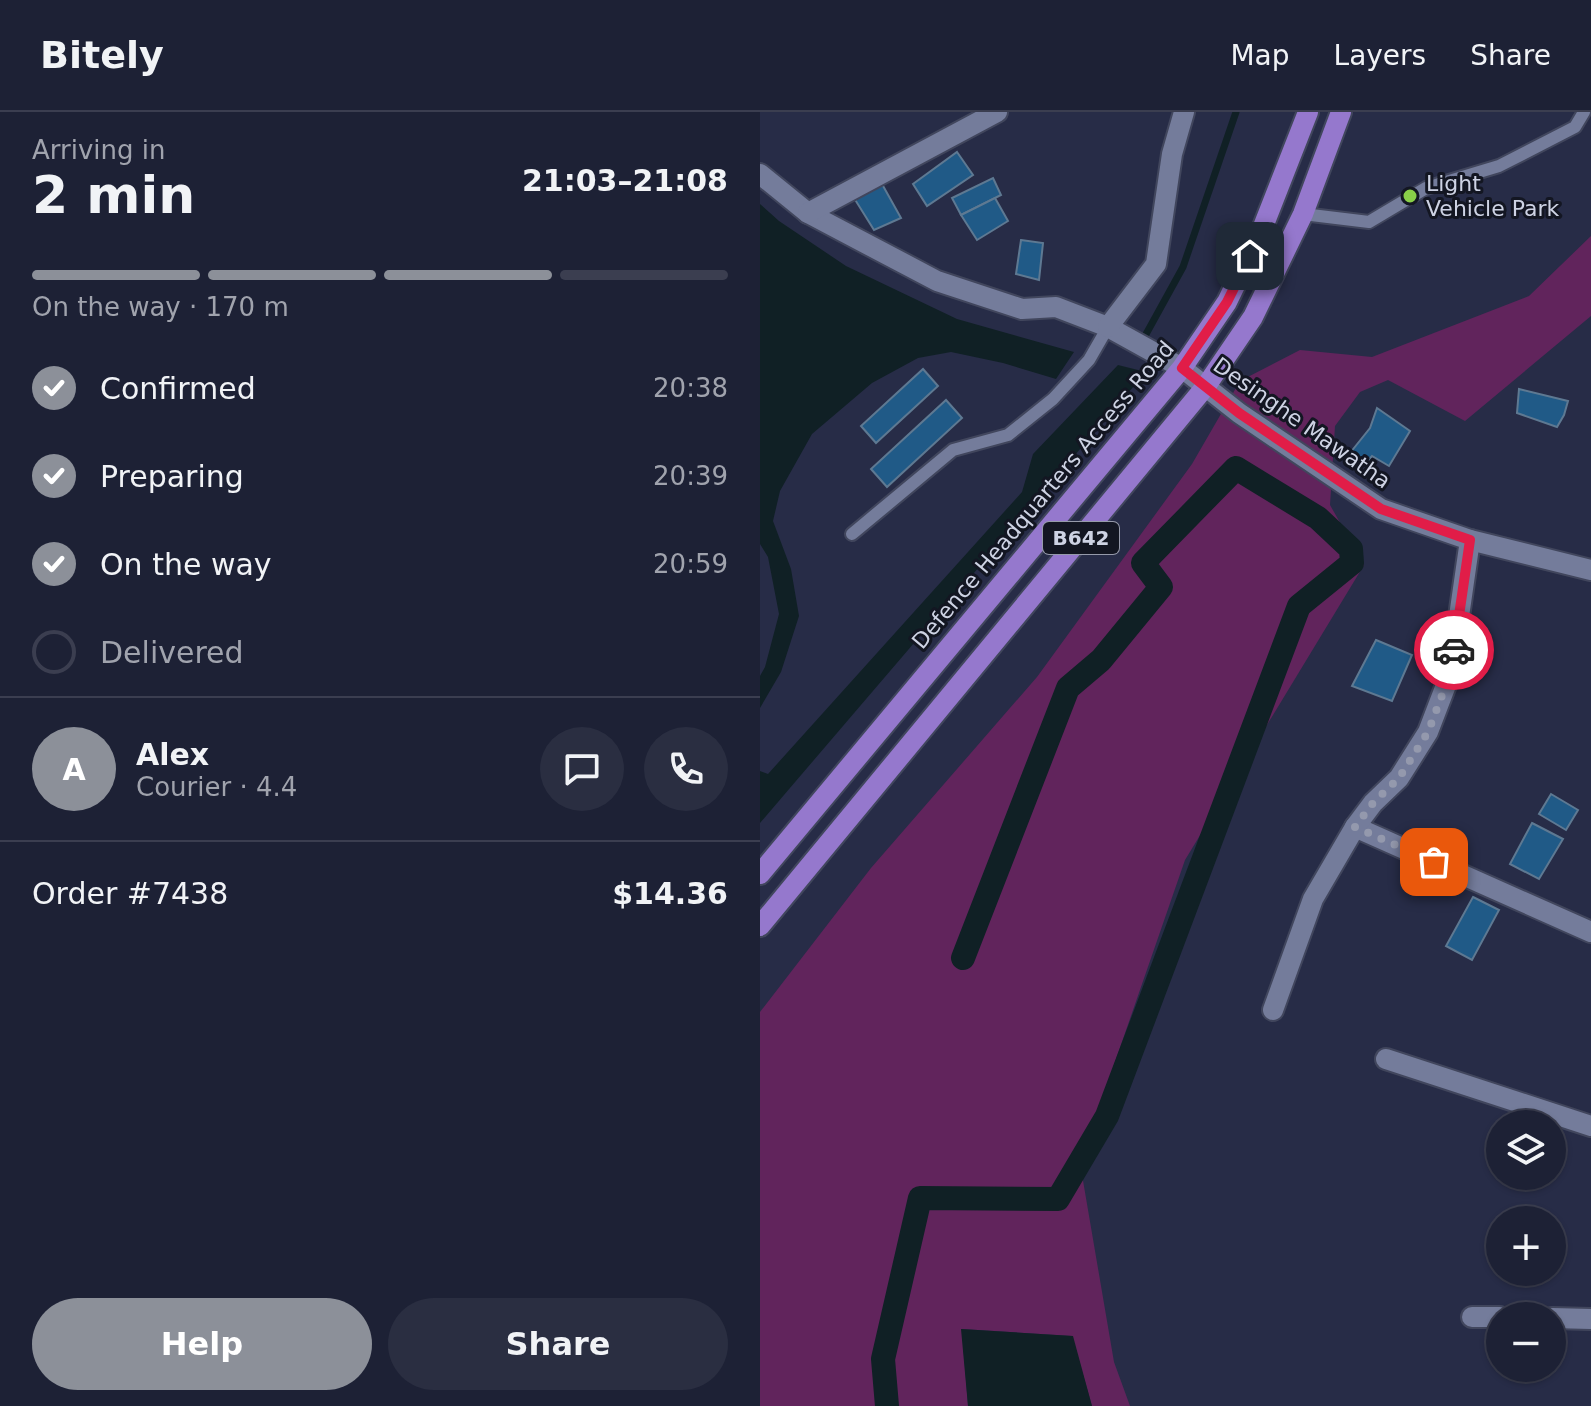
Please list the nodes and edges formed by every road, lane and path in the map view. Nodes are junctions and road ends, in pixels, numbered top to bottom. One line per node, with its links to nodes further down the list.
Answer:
1 (997, 112): 7 (street)
2 (1184, 112): 9 (street)
3 (1308, 112): 10 (main road, Defence Headquarters Access Road / B642)
4 (1341, 112): 8 (main road, B642)
5 (1584, 112): 8 (lane)
6 (760, 174): 7 (street, Desinghe Mawatha)
7 (808, 213): 9 (street, Desinghe Mawatha)
8 (1303, 214): 11 (main road, B642)
9 (1108, 327): 10 (street, Desinghe Mawatha); 12 (lane)
10 (1182, 368): 11 (street, Desinghe Mawatha); 16 (main road, Defence Headquarters Access Road / B642)
11 (1206, 386): 13 (street, Desinghe Mawatha); 17 (main road, B642)
12 (852, 534)
13 (1470, 540): 14 (street, Desinghe Mawatha); 15 (street)
14 (1591, 570)
15 (1355, 827): 18 (street); 19 (street)
16 (760, 874)
17 (760, 926)
18 (1591, 932)
19 (1273, 1010)
20 (1386, 1059): 21 (street)
21 (1591, 1126)
22 (1472, 1317): 23 (street)
23 (1486, 1317)
24 (1566, 1318): 25 (street)
25 (1591, 1319)

